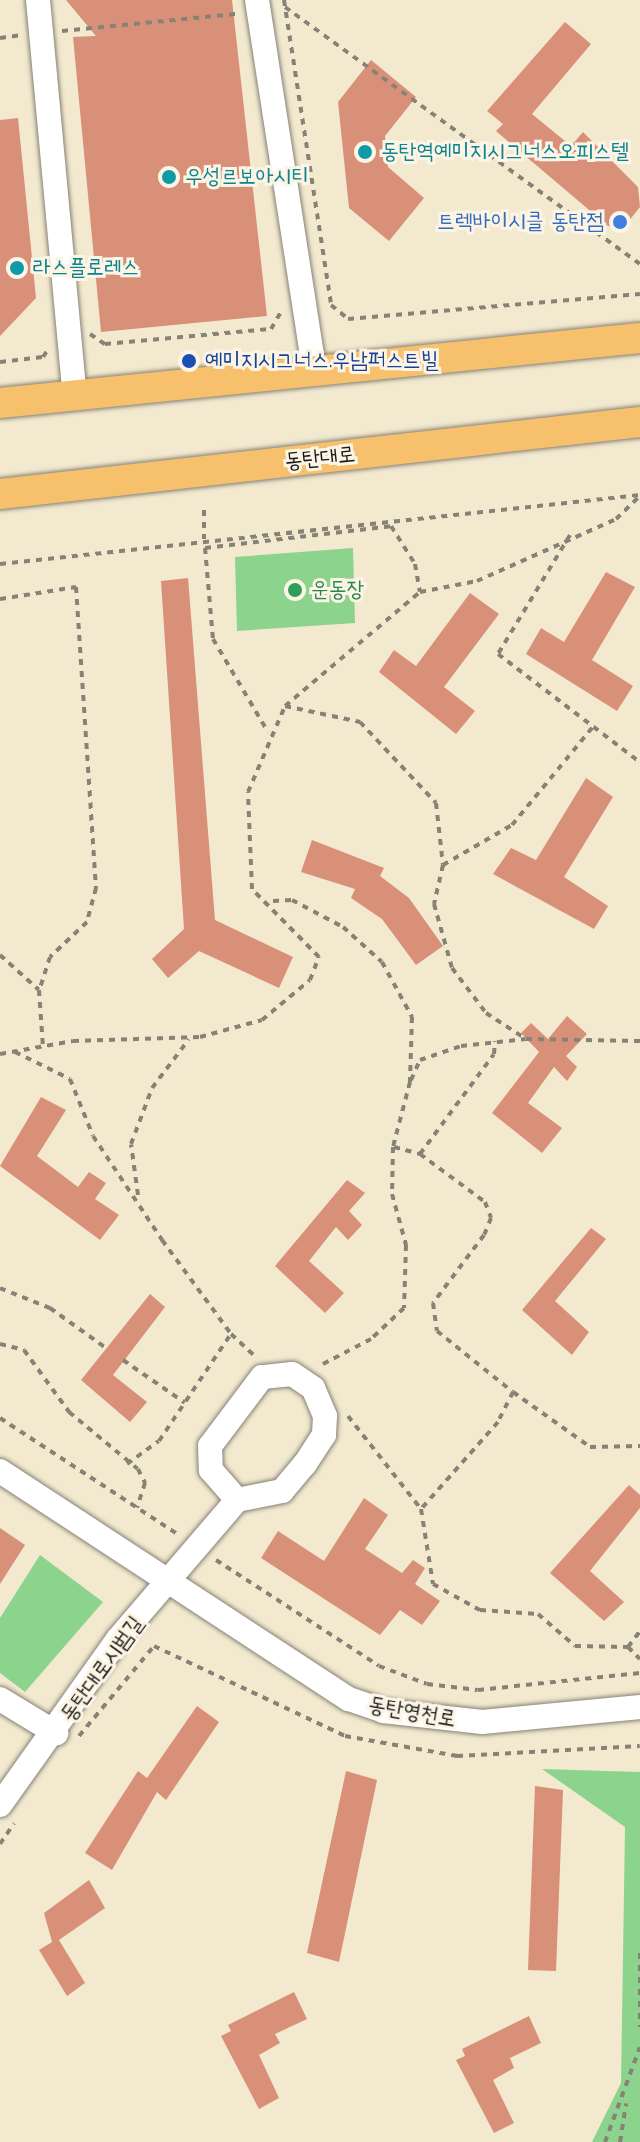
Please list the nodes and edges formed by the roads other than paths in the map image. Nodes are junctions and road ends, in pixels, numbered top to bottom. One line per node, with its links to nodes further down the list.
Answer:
1 (38, 0): 5 (street)
2 (257, 0): 4 (street)
3 (640, 338): 4 (main road)
4 (314, 370): 5 (main road)
5 (75, 396): 6 (main road)
6 (0, 403)
7 (640, 422): 8 (main road, 동탄대로)
8 (0, 494)
9 (0, 1471): 11 (street)
10 (237, 1500): 10 (street); 11 (street, 동탄대로시범길)
11 (171, 1583): 13 (street, 동탄영천로); 14 (street, 동탄대로시범길)
12 (0, 1699): 14 (street)
13 (640, 1707)
14 (66, 1737): 15 (street, 동탄대로시범길)
15 (12, 1807)

